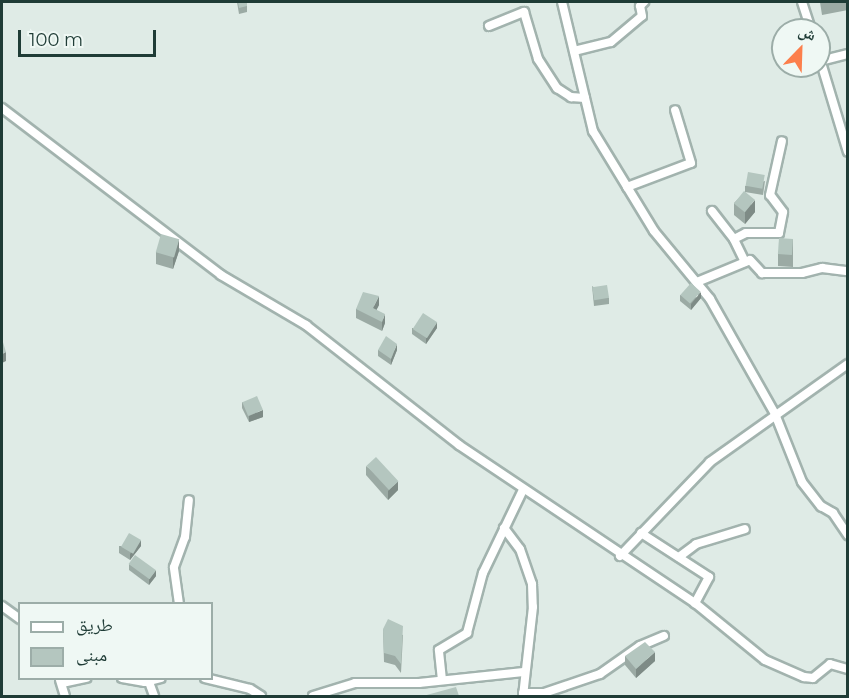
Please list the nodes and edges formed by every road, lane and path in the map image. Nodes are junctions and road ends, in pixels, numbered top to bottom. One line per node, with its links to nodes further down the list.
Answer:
1 (562, 2): 6 (street)
2 (644, 2): 6 (street)
3 (802, 2): 4 (street)
4 (807, 18)
5 (489, 26): 10 (street)
6 (574, 51): 10 (street)
7 (848, 54): 8 (street)
8 (831, 57)
9 (826, 78): 14 (street)
10 (585, 98): 15 (street)
11 (2, 108): 23 (street)
12 (675, 110): 15 (street)
13 (782, 141): 17 (street)
14 (848, 152)
15 (627, 187): 20 (street)
16 (712, 211): 17 (street)
17 (734, 239): 18 (street)
18 (746, 262): 19 (street); 20 (street)
19 (848, 271)
20 (697, 282): 22 (street)
21 (848, 364): 22 (street)
22 (775, 414): 27 (street); 28 (street)
23 (523, 490): 25 (street); 29 (street)
24 (189, 500): 31 (street)
25 (504, 528): 37 (street); 41 (street)
26 (745, 530): 30 (street)
27 (846, 530)
28 (641, 533): 29 (street); 30 (street)
29 (620, 556): 32 (street)
30 (679, 557): 32 (street)
31 (179, 602)
32 (695, 603): 36 (street)
33 (2, 606): 34 (street)
34 (18, 618)
35 (664, 636): 44 (street)
36 (848, 669)
37 (524, 672): 41 (street); 44 (street)
38 (136, 680): 43 (street)
39 (155, 680): 43 (street)
40 (213, 680): 47 (street)
41 (442, 680): 48 (street)
42 (61, 681): 45 (street)
43 (149, 682): 46 (street)
44 (523, 695)
45 (65, 696)
46 (154, 696)
47 (261, 696)
48 (313, 696)

